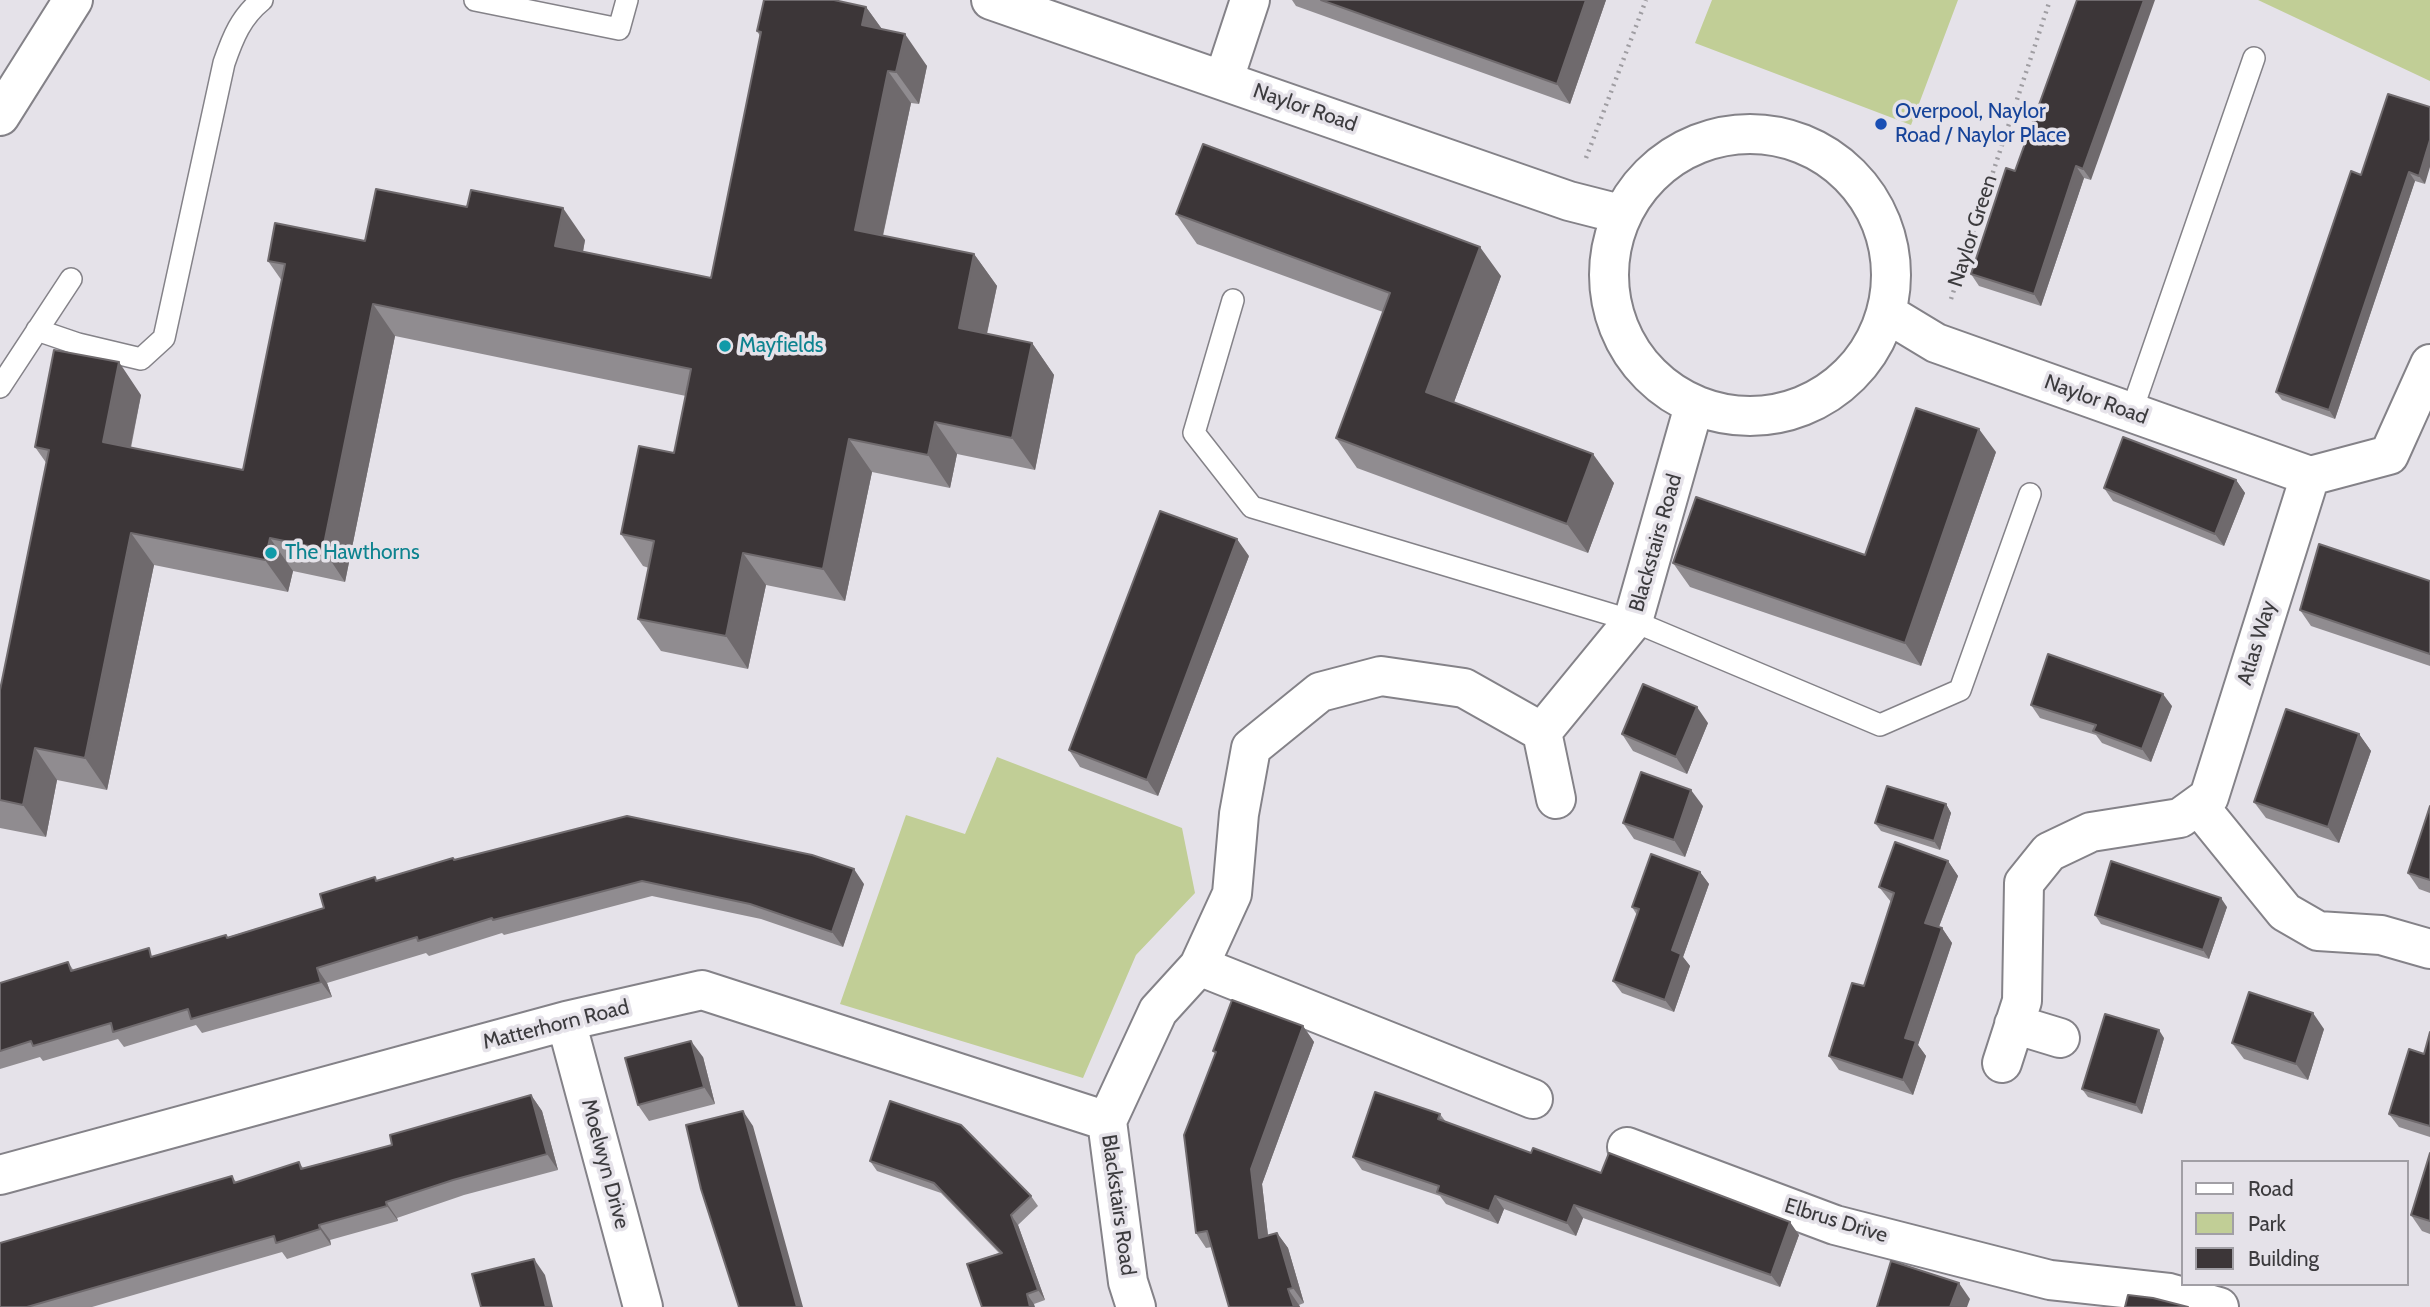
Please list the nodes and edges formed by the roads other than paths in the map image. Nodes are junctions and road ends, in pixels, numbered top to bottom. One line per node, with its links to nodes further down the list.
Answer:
1 (74, 0): 9 (street)
2 (262, 0): 14 (lane)
3 (475, 0): 4 (lane)
4 (627, 0)
5 (991, 0): 8 (street, Naylor Road)
6 (1250, 0): 8 (street)
7 (2254, 58): 18 (lane)
8 (1224, 79): 10 (street, Naylor Road)
9 (0, 116)
10 (1620, 214): 13 (street); 17 (street)
11 (71, 279): 14 (lane)
12 (1233, 300): 21 (lane)
13 (1888, 314): 17 (street); 18 (street, Naylor Road)
14 (37, 330): 16 (lane)
15 (2430, 364): 19 (street)
16 (0, 387)
17 (1694, 406): 21 (street, Blackstairs Road)
18 (2131, 413): 19 (street, Naylor Road)
19 (2310, 476): 24 (street, Atlas Way)
20 (2030, 494): 21 (lane)
21 (1633, 621): 22 (street, Blackstairs Road)
22 (1542, 733): 23 (street); 26 (street, Blackstairs Road)
23 (1556, 799)
24 (2198, 805): 25 (street); 28 (street)
25 (2430, 949)
26 (1199, 965): 31 (street); 32 (street, Blackstairs Road)
27 (566, 1021): 32 (street, Matterhorn Road); 34 (street, Matterhorn Road); 36 (street, Moelwyn Drive)
28 (2014, 1024): 29 (street); 30 (street)
29 (2060, 1038)
30 (2002, 1063)
31 (1533, 1099)
32 (1107, 1121): 37 (street, Blackstairs Road)
33 (1627, 1147): 35 (street, Elbrus Drive)
34 (0, 1175)
35 (2046, 1294): 38 (street, Elbrus Drive)
36 (643, 1307)
37 (1136, 1307)
38 (2219, 1307)

